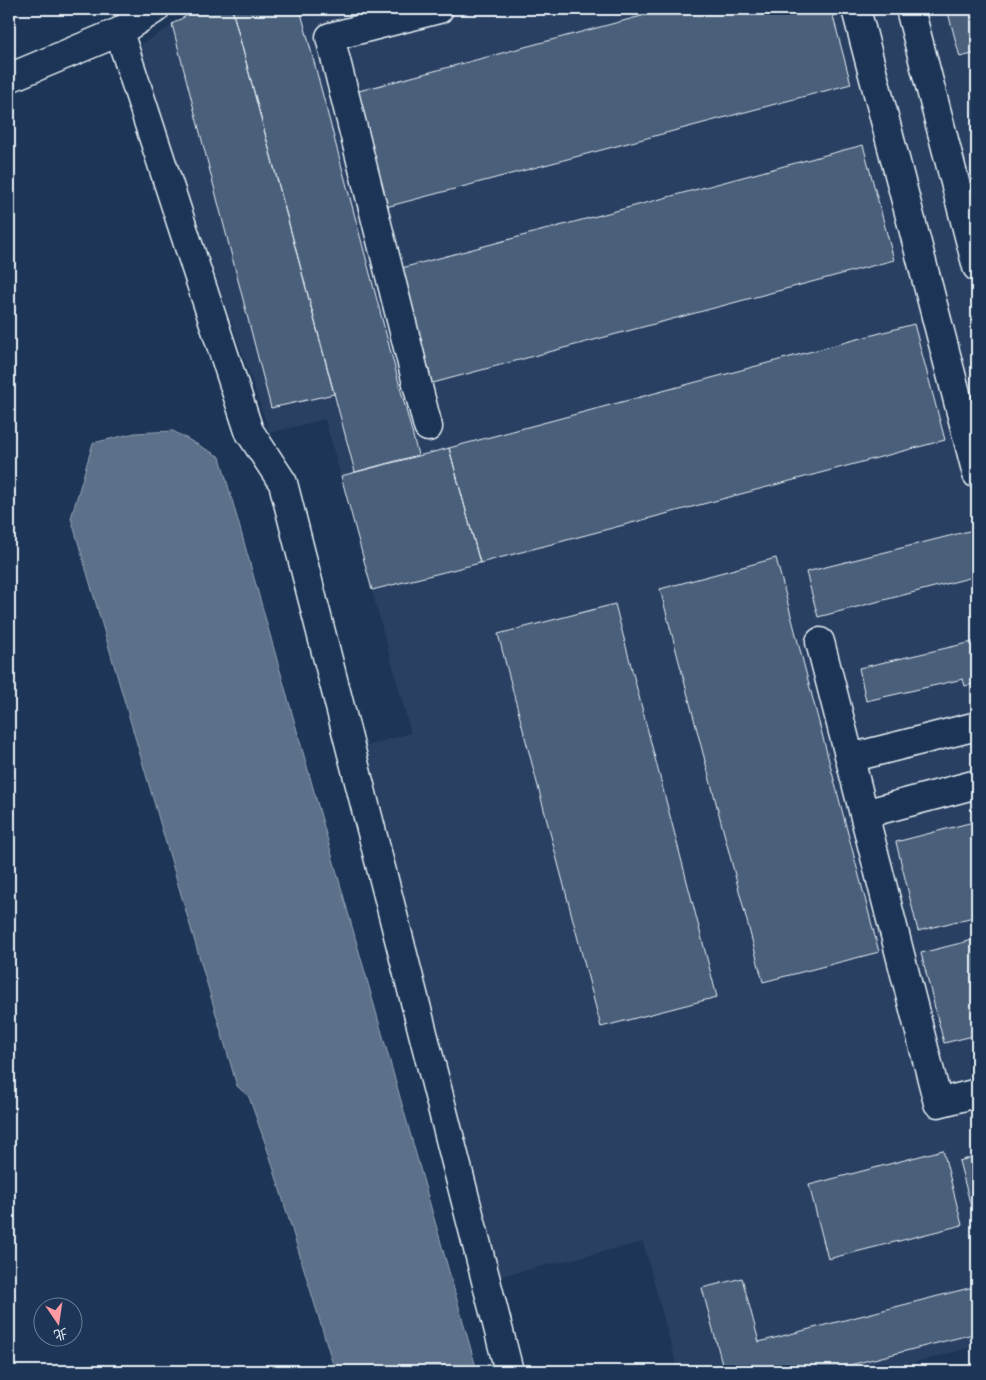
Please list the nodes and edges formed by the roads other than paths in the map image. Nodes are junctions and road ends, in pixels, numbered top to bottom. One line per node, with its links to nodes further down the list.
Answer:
1 (155, 9): 5 (lane)
2 (439, 9): 8 (lane)
3 (856, 9): 9 (lane)
4 (910, 9): 7 (lane)
5 (119, 32): 6 (lane); 16 (lane)
6 (9, 78)
7 (977, 267)
8 (428, 427)
9 (977, 474)
10 (820, 642): 12 (lane)
11 (977, 726): 12 (lane)
12 (850, 758): 14 (lane)
13 (977, 784): 14 (lane)
14 (864, 814): 15 (lane)
15 (977, 1093)
16 (509, 1371)

